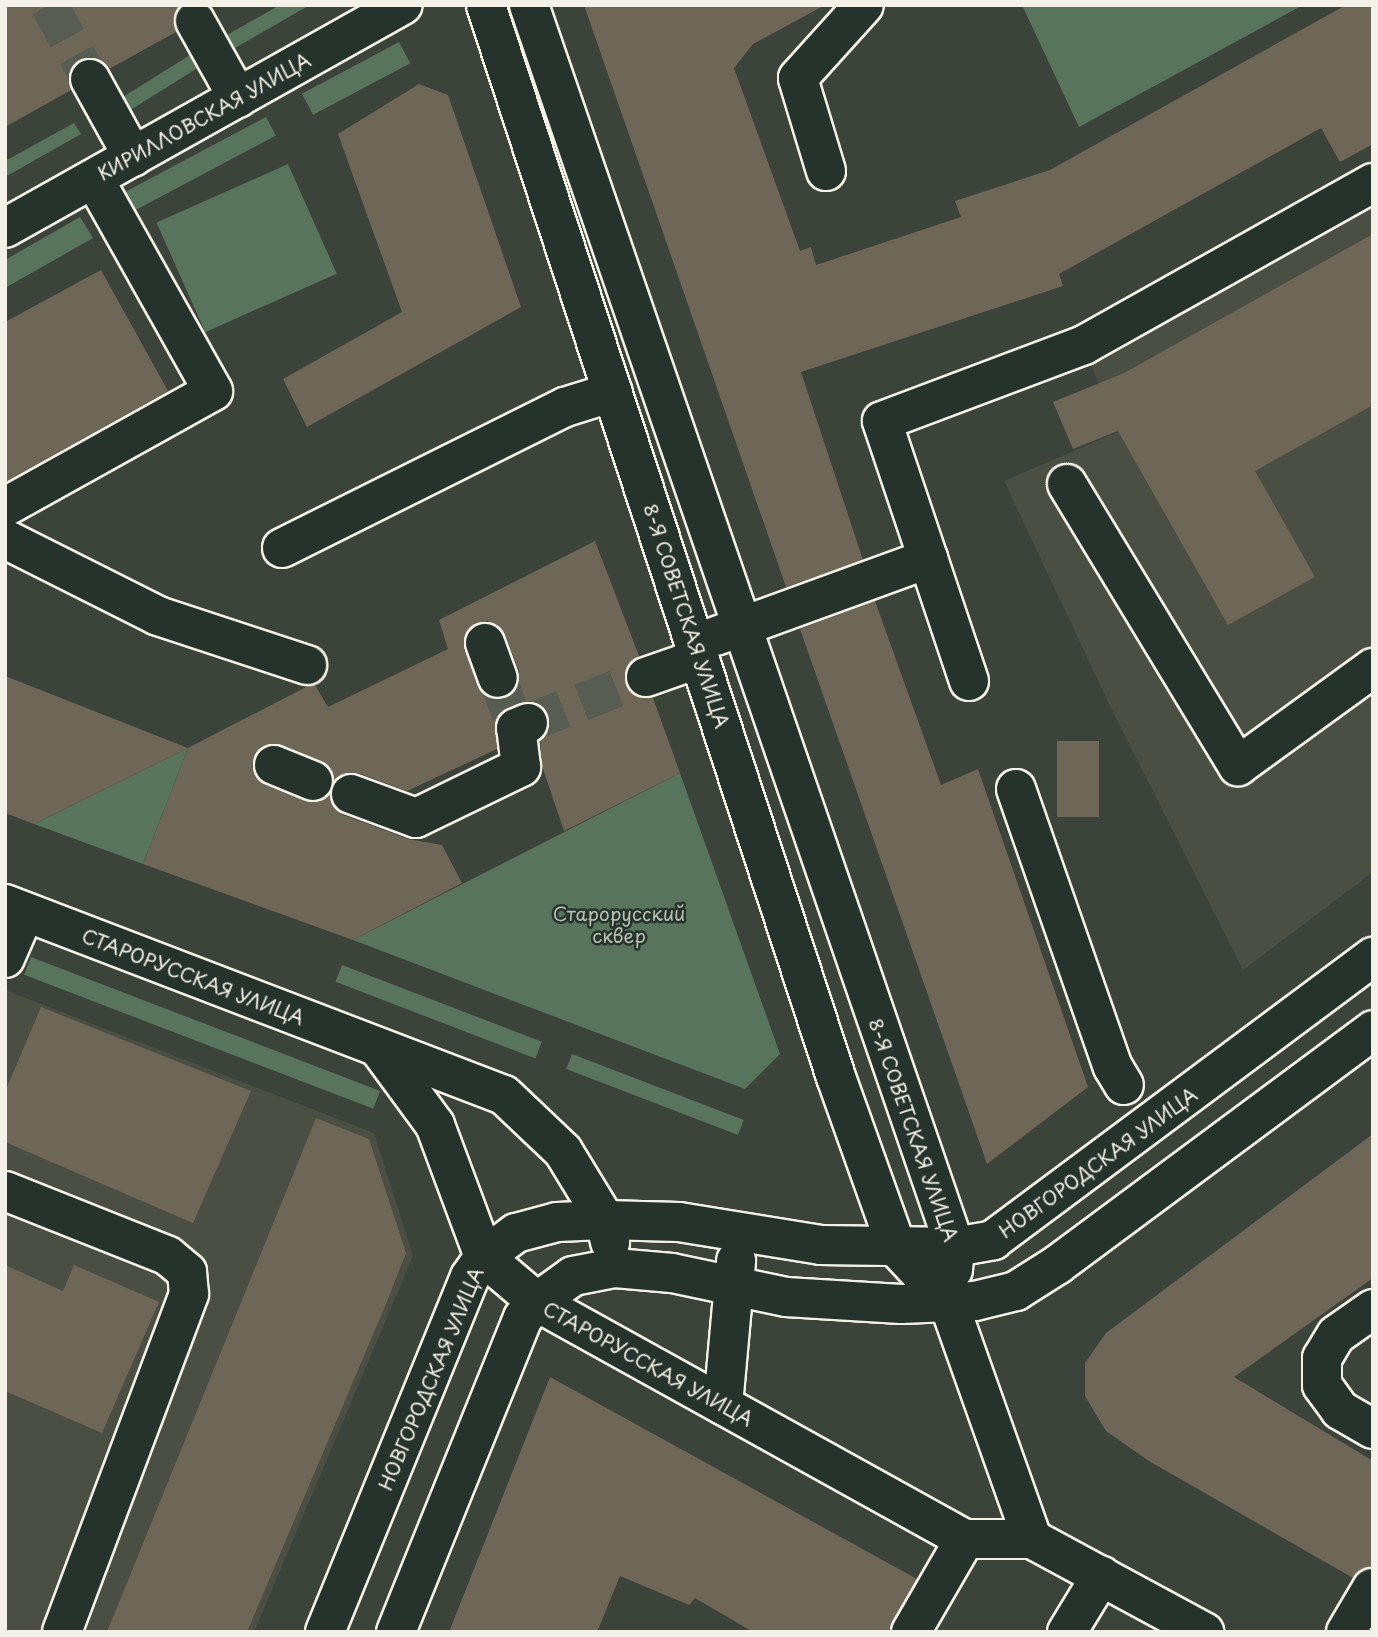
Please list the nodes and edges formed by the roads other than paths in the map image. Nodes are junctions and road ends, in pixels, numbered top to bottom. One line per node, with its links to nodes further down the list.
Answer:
1 (403, 5): 7 (street, КИРИЛЛОВСКАЯ УЛИЦА)
2 (486, 5): 13 (street, 8-Я СОВЕТСКАЯ УЛИЦА)
3 (528, 5): 19 (street, 8-Я СОВЕТСКАЯ УЛИЦА)
4 (864, 5): 9 (street)
5 (195, 21): 7 (street)
6 (90, 79): 8 (street)
7 (238, 98): 8 (street, КИРИЛЛОВСКАЯ УЛИЦА)
8 (132, 158): 10 (street, КИРИЛЛОВСКАЯ УЛИЦА)
9 (826, 171)
10 (94, 179): 12 (street, КИРИЛЛОВСКАЯ УЛИЦА); 15 (street)
11 (1373, 183): 18 (street)
12 (5, 228)
13 (613, 392): 17 (street); 20 (street, 8-Я СОВЕТСКАЯ УЛИЦА)
14 (1067, 484): 22 (street)
15 (5, 507)
16 (5, 538): 21 (street)
17 (282, 548)
18 (928, 559): 19 (street); 24 (street)
19 (741, 627): 20 (street); 39 (street, 8-Я СОВЕТСКАЯ УЛИЦА)
20 (698, 650): 23 (street); 40 (street, 8-Я СОВЕТСКАЯ УЛИЦА)
21 (307, 666)
22 (1373, 668)
23 (646, 677)
24 (968, 681)
25 (518, 722): 29 (street)
26 (274, 765): 27 (street)
27 (313, 781)
28 (1016, 789): 35 (street)
29 (351, 794)
30 (15, 908): 32 (street); 34 (street, СТАРОРУССКАЯ УЛИЦА)
31 (1373, 957): 39 (street, НОВГОРОДСКАЯ УЛИЦА)
32 (5, 958)
33 (1373, 1030): 45 (street)
34 (380, 1050): 37 (street, СТАРОРУССКАЯ УЛИЦА); 41 (street, СТАРОРУССКАЯ УЛИЦА)
35 (1125, 1084)
36 (5, 1191): 53 (street)
37 (605, 1220): 38 (street, НОВГОРОДСКАЯ УЛИЦА); 41 (street, НОВГОРОДСКАЯ УЛИЦА); 42 (street, СТАРОРУССКАЯ УЛИЦА)
38 (739, 1233): 40 (street, НОВГОРОДСКАЯ УЛИЦА); 43 (street)
39 (955, 1247): 40 (street, НОВГОРОДСКАЯ УЛИЦА); 45 (street, 8-Я СОВЕТСКАЯ УЛИЦА)
40 (897, 1248): 45 (street, 8-Я СОВЕТСКАЯ УЛИЦА)
41 (484, 1256): 44 (street, СТАРОРУССКАЯ УЛИЦА); 54 (street, НОВГОРОДСКАЯ УЛИЦА)
42 (615, 1268): 43 (street); 44 (street)
43 (733, 1285): 45 (street); 47 (street)
44 (537, 1302): 47 (street, СТАРОРУССКАЯ УЛИЦА); 55 (street)
45 (949, 1304): 50 (street)
46 (1373, 1309): 48 (street)
47 (723, 1405): 49 (street, СТАРОРУССКАЯ УЛИЦА)
48 (1373, 1429)
49 (965, 1539): 50 (street, СТАРОРУССКАЯ УЛИЦА); 56 (street)
50 (1032, 1539): 51 (street, СТАРОРУССКАЯ УЛИЦА)
51 (1101, 1576): 57 (street); 58 (street, СТАРОРУССКАЯ УЛИЦА)
52 (1371, 1588): 59 (street)
53 (62, 1632)
54 (325, 1632)
55 (396, 1632)
56 (911, 1632)
57 (1067, 1632)
58 (1204, 1632)
59 (1346, 1632)

